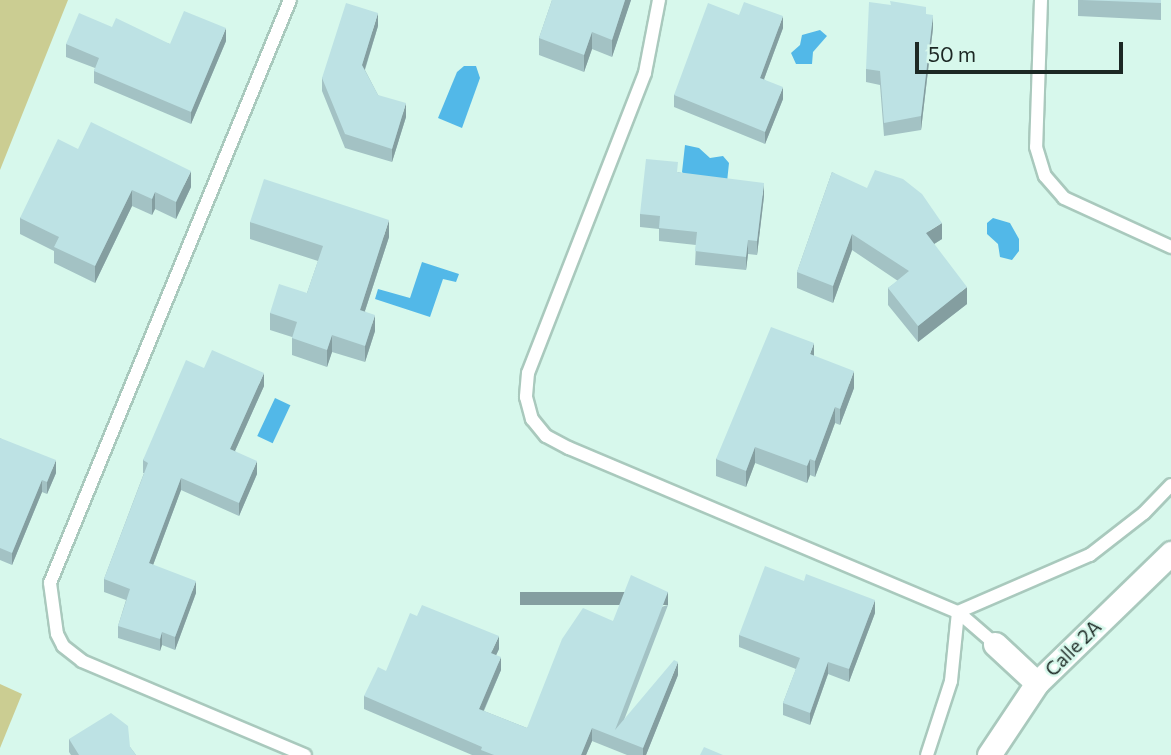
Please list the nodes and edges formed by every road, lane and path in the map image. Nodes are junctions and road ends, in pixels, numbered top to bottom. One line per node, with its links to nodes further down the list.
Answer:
1 (290, 0): 10 (lane)
2 (659, 0): 7 (lane)
3 (1041, 0): 4 (lane)
4 (1171, 247)
5 (1171, 485): 7 (lane)
6 (1171, 553): 9 (street, Calle 2A)
7 (958, 612): 8 (lane); 11 (lane)
8 (995, 644): 9 (street)
9 (1037, 683): 12 (street, Calle 2A)
10 (305, 755)
11 (927, 755)
12 (989, 755)

